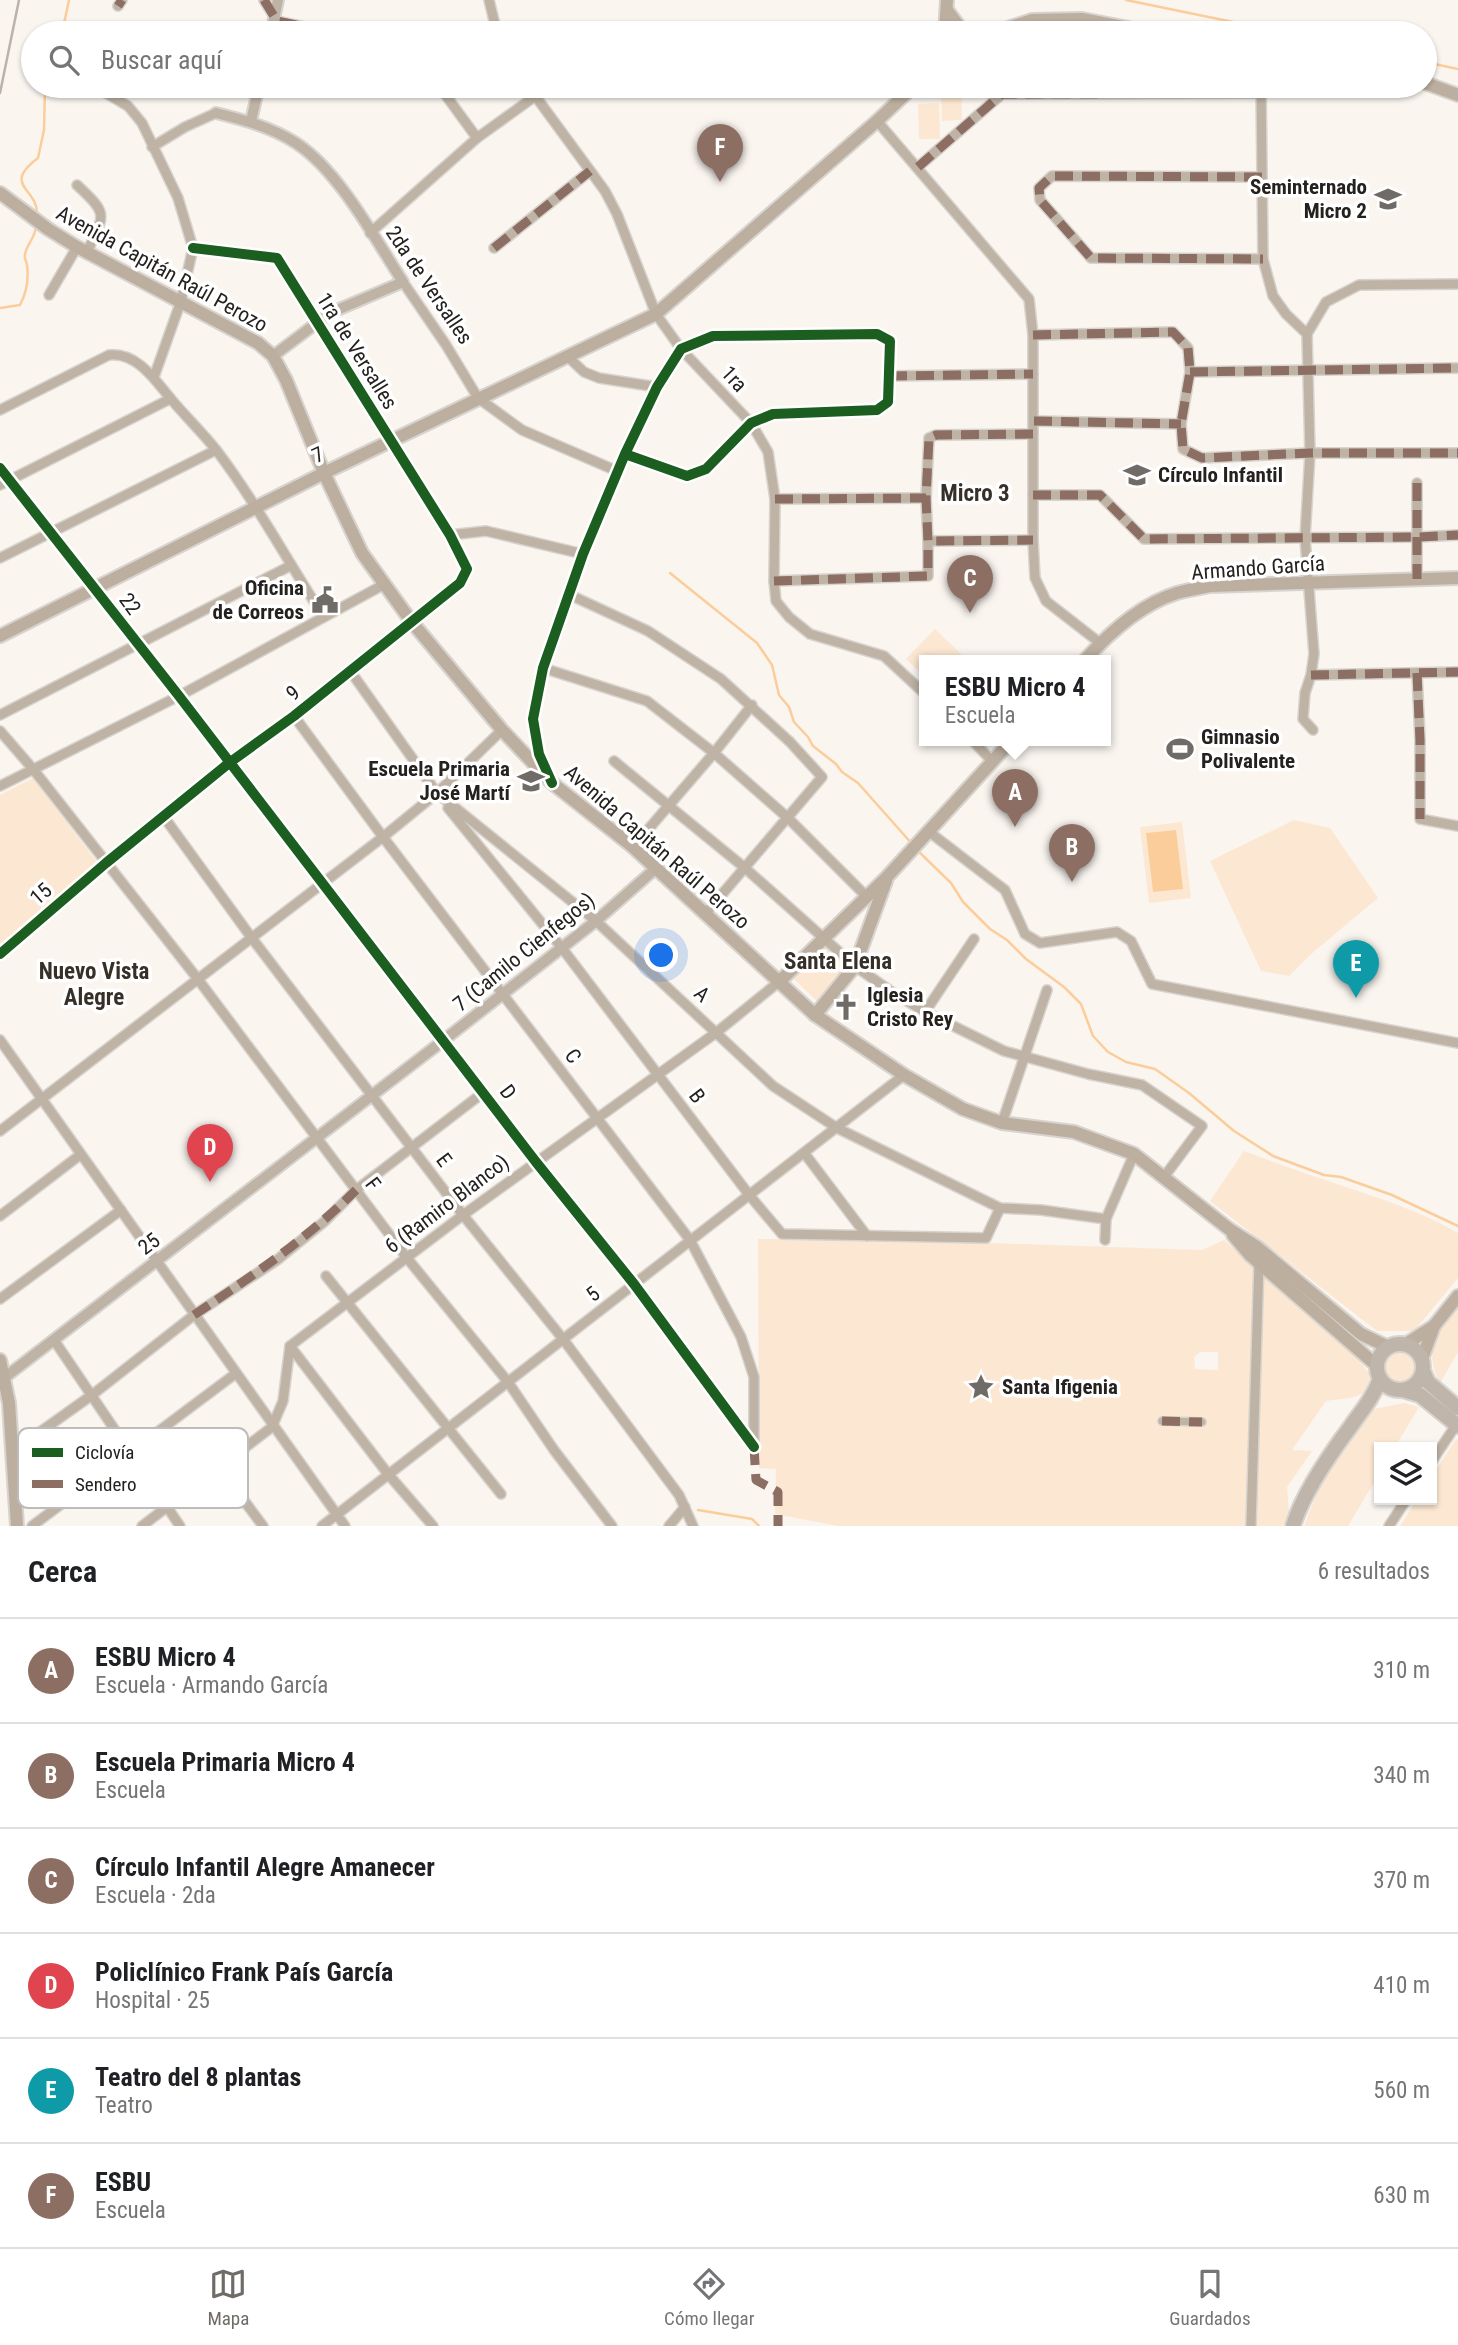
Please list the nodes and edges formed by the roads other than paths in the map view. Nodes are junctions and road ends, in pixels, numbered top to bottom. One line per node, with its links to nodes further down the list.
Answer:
1 (264, 0): 5 (street)
2 (278, 0): 5 (street)
3 (489, 0): 8 (street)
4 (947, 5): 9 (main road)
5 (274, 17): 6 (street); 7 (street)
6 (273, 21)
7 (277, 21)
8 (494, 21)
9 (957, 21)
10 (1029, 21): 11 (main road)
11 (1092, 21)
12 (1437, 87): 13 (main road)
13 (1458, 95)
14 (114, 98): 26 (street)
15 (256, 98): 23 (street)
16 (448, 98): 25 (street)
17 (533, 98): 25 (street)
18 (535, 98): 28 (street, 1ra)
19 (901, 98): 24 (main road, 7)
20 (997, 98): 27 (street)
21 (1261, 98): 29 (street)
22 (216, 113): 23 (street, 2da de Versalles); 26 (street)
23 (251, 121): 32 (street, 2da de Versalles)
24 (877, 121): 27 (street); 41 (main road, 7)
25 (477, 138): 32 (street)
26 (152, 147): 33 (street)
27 (918, 167): 44 (street)
28 (590, 171): 34 (street); 41 (street, 1ra)
29 (1262, 177): 36 (street); 36 (street)
30 (77, 185): 35 (street)
31 (0, 192): 35 (main road, Avenida Capitán Raúl Perozo)
32 (370, 233): 37 (street, 2da de Versalles)
33 (193, 248): 40 (street); 42 (street, 1ra de Versalles)
34 (494, 248)
35 (82, 249): 39 (street); 40 (main road, Avenida Capitán Raúl Perozo)
36 (1263, 259): 43 (street)
37 (403, 282): 42 (street); 55 (street, 2da de Versalles)
38 (1458, 284): 43 (street)
39 (49, 295)
40 (181, 301): 46 (main road, Avenida Capitán Raúl Perozo); 53 (street)
41 (656, 314): 45 (street, 1ra); 47 (main road, 7)
42 (317, 324): 46 (street); 62 (street, 1ra de Versalles)
43 (1307, 334): 49 (street)
44 (1033, 335): 50 (street); 51 (street)
45 (681, 349): 52 (street); 54 (street); 59 (street, 1ra)
46 (272, 356): 69 (main road, Avenida Capitán Raúl Perozo)
47 (567, 356): 54 (street); 55 (main road, 7)
48 (1458, 368): 49 (street)
49 (1308, 370): 50 (street); 64 (street)
50 (1190, 372): 60 (street)
51 (1033, 374): 52 (street); 58 (street)
52 (889, 376): 59 (street)
53 (153, 377): 56 (street); 57 (street)
54 (656, 387): 66 (street)
55 (478, 398): 62 (main road, 7); 68 (street, 2da de Versalles)
56 (170, 399): 63 (street); 70 (street)
57 (0, 410)
58 (1034, 421): 60 (street); 61 (street)
59 (751, 423): 66 (street); 74 (street, 1ra)
60 (1181, 424): 64 (street)
61 (1033, 434): 72 (street); 73 (street)
62 (390, 442): 69 (main road, 7); 77 (street, 1ra de Versalles)
63 (216, 450): 75 (street); 76 (street)
64 (1310, 453): 65 (street); 80 (street)
65 (1458, 453)
66 (625, 454): 68 (street)
67 (0, 468): 70 (street, 22)
68 (617, 471): 83 (street)
69 (324, 473): 75 (main road, 7); 90 (main road, Avenida Capitán Raúl Perozo)
70 (4, 483): 76 (street, 22)
71 (1417, 483): 79 (street)
72 (1033, 495): 80 (street); 81 (street)
73 (926, 498): 74 (street); 82 (street)
74 (775, 499): 88 (street, 1ra)
75 (256, 508): 85 (street); 91 (main road, 7)
76 (51, 533): 84 (street); 91 (street, 22)
77 (450, 535): 83 (street); 94 (street, 9)
78 (1458, 535): 79 (street)
79 (1418, 537): 80 (street); 87 (street)
80 (1305, 538): 89 (street)
81 (1033, 540): 82 (street); 96 (street)
82 (928, 541): 88 (street)
83 (583, 554): 92 (street)
84 (0, 558)
85 (290, 566): 93 (street); 97 (street)
86 (1458, 578): 87 (main road, Armando García)
87 (1417, 579): 89 (main road, Armando García)
88 (774, 581): 104 (street, 1ra)
89 (1307, 584): 96 (main road, Armando García); 103 (street)
90 (383, 585): 93 (street); 94 (main road, Avenida Capitán Raúl Perozo)
91 (96, 589): 95 (main road, 7); 97 (street, 22)
92 (568, 594): 99 (street); 106 (street)
93 (324, 617): 105 (street)
94 (411, 621): 100 (street, 9); 109 (main road, Avenida Capitán Raúl Perozo)
95 (0, 636)
96 (1100, 643): 98 (main road, Armando García)
97 (137, 645): 105 (street, 22); 107 (street)
98 (1089, 655)
99 (542, 668): 114 (street); 119 (street)
100 (351, 672): 108 (street, 9); 121 (street, A)
101 (1458, 672): 102 (street)
102 (1418, 673): 103 (street); 125 (street)
103 (1311, 675): 110 (street)
104 (919, 688)
105 (179, 696): 117 (street, 22); 118 (street)
106 (752, 705): 114 (street); 124 (street)
107 (0, 715)
108 (294, 716): 117 (street, 9); 127 (street, C)
109 (502, 730): 119 (main road, Avenida Capitán Raúl Perozo); 121 (street)
110 (1313, 730)
111 (0, 731): 118 (street, F)
112 (978, 746): 116 (street)
113 (1006, 746): 116 (main road)
114 (714, 753): 122 (street); 124 (street)
115 (614, 761): 122 (street)
116 (992, 761): 126 (main road)
117 (229, 763): 123 (street, 9); 133 (street, D)
118 (33, 769): 120 (street); 129 (street, F)
119 (552, 782): 128 (main road, Avenida Capitán Raúl Perozo)
120 (0, 786)
121 (437, 793): 127 (street); 136 (street, A); 140 (street, B)
122 (669, 805): 128 (street); 130 (street)
123 (164, 817): 129 (street, 9); 137 (street, E)
124 (788, 818): 130 (street); 134 (street)
125 (1458, 826)
126 (924, 835): 132 (main road, 6 (Ramiro Blanco)); 151 (street)
127 (383, 837): 133 (street); 146 (street, C)
128 (632, 848): 131 (main road, Avenida Capitán Raúl Perozo)
129 (106, 863): 141 (street, 15); 143 (street, F)
130 (745, 868): 135 (street); 138 (street)
131 (655, 869): 135 (main road, Avenida Capitán Raúl Perozo); 136 (street, 7 (Camilo Cienfegos))
132 (887, 877): 134 (main road, 6 (Ramiro Blanco)); 142 (main road)
133 (323, 884): 137 (street); 150 (street, D)
134 (867, 897): 138 (main road, 6 (Ramiro Blanco))
135 (706, 914): 144 (main road, Avenida Capitán Raúl Perozo)
136 (596, 921): 140 (street, 7 (Camilo Cienfegos)); 149 (street, A)
137 (251, 937): 143 (street); 157 (street, E)
138 (825, 938): 142 (street); 144 (main road, 6 (Ramiro Blanco))
139 (974, 939): 147 (street)
140 (562, 948): 146 (street, 7 (Camilo Cienfegos)); 154 (street, B)
141 (0, 954)
142 (855, 966): 147 (street); 148 (main road)
143 (197, 978): 158 (street); 163 (street, F)
144 (780, 981): 148 (main road, Avenida Capitán Raúl Perozo); 149 (street, 6 (Ramiro Blanco))
145 (1047, 990): 153 (street)
146 (504, 993): 150 (street, 7 (Camilo Cienfegos)); 159 (street, C)
147 (925, 1012): 153 (street)
148 (815, 1015): 155 (main road, Avenida Capitán Raúl Perozo)
149 (717, 1032): 154 (street, 6 (Ramiro Blanco)); 161 (street, A)
150 (444, 1040): 156 (street, D); 157 (street, 7 (Camilo Cienfegos))
151 (1458, 1043)
152 (2, 1046): 158 (street)
153 (1023, 1057): 160 (street); 169 (street)
154 (658, 1074): 159 (street, 6 (Ramiro Blanco)); 171 (street, B)
155 (904, 1075): 160 (main road, Avenida Capitán Raúl Perozo); 161 (street, 5)
156 (484, 1092): 164 (street); 168 (street, D)
157 (373, 1094): 163 (street, 7 (Camilo Cienfegos)); 164 (street, E)
158 (43, 1100): 162 (street); 167 (street)
159 (597, 1117): 168 (street, 6 (Ramiro Blanco)); 178 (street, C)
160 (1002, 1123): 166 (main road, Avenida Capitán Raúl Perozo)
161 (837, 1128): 165 (street, 5); 172 (street, A)
162 (0, 1131)
163 (317, 1140): 170 (street, F); 182 (street, 25)
164 (414, 1148): 170 (street); 174 (street, E)
165 (805, 1154): 171 (street, 5); 177 (street)
166 (1134, 1154): 169 (main road, Avenida Capitán Raúl Perozo); 176 (street)
167 (80, 1155): 173 (street); 175 (street)
168 (536, 1162): 174 (street, 6 (Ramiro Blanco)); 184 (street, D)
169 (1164, 1177): 180 (main road, Avenida Capitán Raúl Perozo)
170 (356, 1190): 181 (street, F); 188 (street)
171 (750, 1196): 177 (street, B); 178 (street, 5)
172 (1000, 1208): 176 (street, A); 177 (street, B)
173 (121, 1210): 182 (street); 186 (street)
174 (463, 1214): 181 (street, 6 (Ramiro Blanco)); 190 (street, E)
175 (0, 1216)
176 (1106, 1219): 179 (street)
177 (867, 1236)
178 (690, 1240): 184 (street, 5); 215 (street, C)
179 (1105, 1240)
180 (1255, 1255): 194 (main road, Avenida Capitán Raúl Perozo); 197 (main road, Avenida Capitán Raúl Perozo); 239 (street)
181 (407, 1258): 187 (street, 6 (Ramiro Blanco)); 200 (street, F)
182 (158, 1262): 188 (street); 191 (street, 25)
183 (326, 1276): 187 (street)
184 (634, 1284): 190 (street, 5); 215 (street, D)
185 (1458, 1296): 189 (main road)
186 (0, 1299)
187 (348, 1303): 193 (street, 6 (Ramiro Blanco)); 210 (street)
188 (194, 1315): 198 (street); 202 (street)
189 (1434, 1326): 192 (main road); 196 (main road)
190 (563, 1339): 200 (street, 5); 223 (street, E)
191 (54, 1340): 199 (street, 25); 202 (street)
192 (1406, 1345): 194 (main road); 196 (main road)
193 (290, 1346): 209 (street); 219 (street)
194 (1388, 1347): 197 (main road)
195 (0, 1360): 199 (main road)
196 (1424, 1371): 201 (main road); 204 (main road)
197 (1378, 1372): 201 (main road); 203 (main road)
198 (235, 1374): 209 (street); 213 (street)
199 (4, 1378): 205 (main road)
200 (508, 1382): 210 (street, 5); 236 (street, F)
201 (1399, 1390): 203 (main road); 204 (main road)
202 (92, 1395): 211 (street); 212 (street)
203 (1371, 1400): 240 (main road)
204 (1451, 1408): 208 (main road)
205 (5, 1421): 217 (main road)
206 (1162, 1421): 207 (street)
207 (1202, 1422)
208 (1457, 1425): 218 (street)
209 (272, 1427): 214 (street); 227 (street)
210 (450, 1427): 219 (street, 5); 220 (street)
211 (46, 1428)
212 (114, 1428)
213 (165, 1428)
214 (248, 1445)
215 (754, 1447)
216 (18, 1448): 217 (street)
217 (12, 1452): 228 (main road)
218 (1437, 1454)
219 (388, 1474): 227 (street, 5); 235 (street)
220 (501, 1494)
221 (1403, 1505): 241 (street)
222 (248, 1506): 232 (street)
223 (685, 1507): 237 (street); 238 (street, E)
224 (57, 1508): 229 (street)
225 (166, 1508): 230 (street)
226 (168, 1508): 231 (street)
227 (336, 1514): 233 (street, 5); 234 (street)
228 (17, 1526)
229 (32, 1526)
230 (142, 1526)
231 (180, 1526)
232 (263, 1526)
233 (322, 1526)
234 (345, 1526)
235 (433, 1526)
236 (612, 1526)
237 (669, 1526)
238 (693, 1526)
239 (1251, 1526)
240 (1293, 1526)
241 (1389, 1526)

